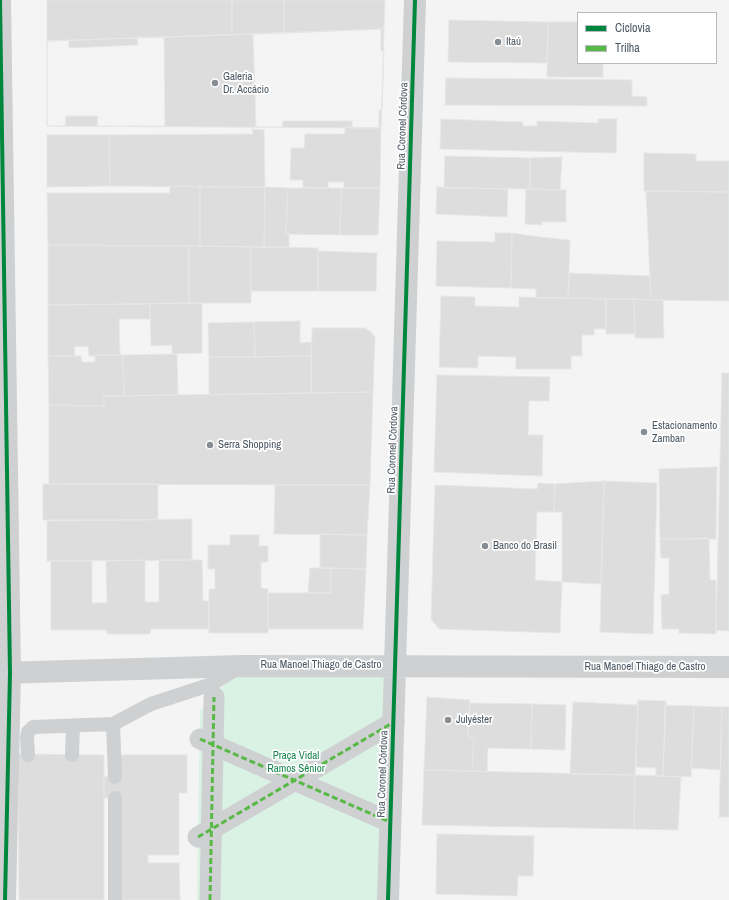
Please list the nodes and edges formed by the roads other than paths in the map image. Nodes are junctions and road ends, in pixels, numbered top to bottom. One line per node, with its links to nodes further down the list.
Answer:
1 (0, 0): 6 (street)
2 (415, 0): 3 (street, Rua Coronel Córdova)
3 (395, 665): 4 (street, Rua Manoel Thiago de Castro); 5 (street, Rua Manoel Thiago de Castro); 8 (street, Rua Coronel Córdova)
4 (242, 666): 6 (street, Rua Manoel Thiago de Castro); 9 (lane)
5 (729, 667)
6 (5, 673): 19 (street)
7 (214, 697): 11 (street)
8 (394, 722): 15 (street); 17 (street, Rua Coronel Córdova)
9 (113, 724): 10 (lane); 14 (lane)
10 (73, 726): 12 (lane); 13 (lane)
11 (206, 742): 15 (street); 18 (street)
12 (28, 755)
13 (72, 755)
14 (115, 776)
15 (295, 781): 17 (street); 18 (street)
16 (115, 798): 20 (lane)
17 (390, 822): 22 (street, Rua Coronel Córdova)
18 (205, 833): 21 (street)
19 (5, 900)
20 (115, 900)
21 (210, 900)
22 (388, 900)

